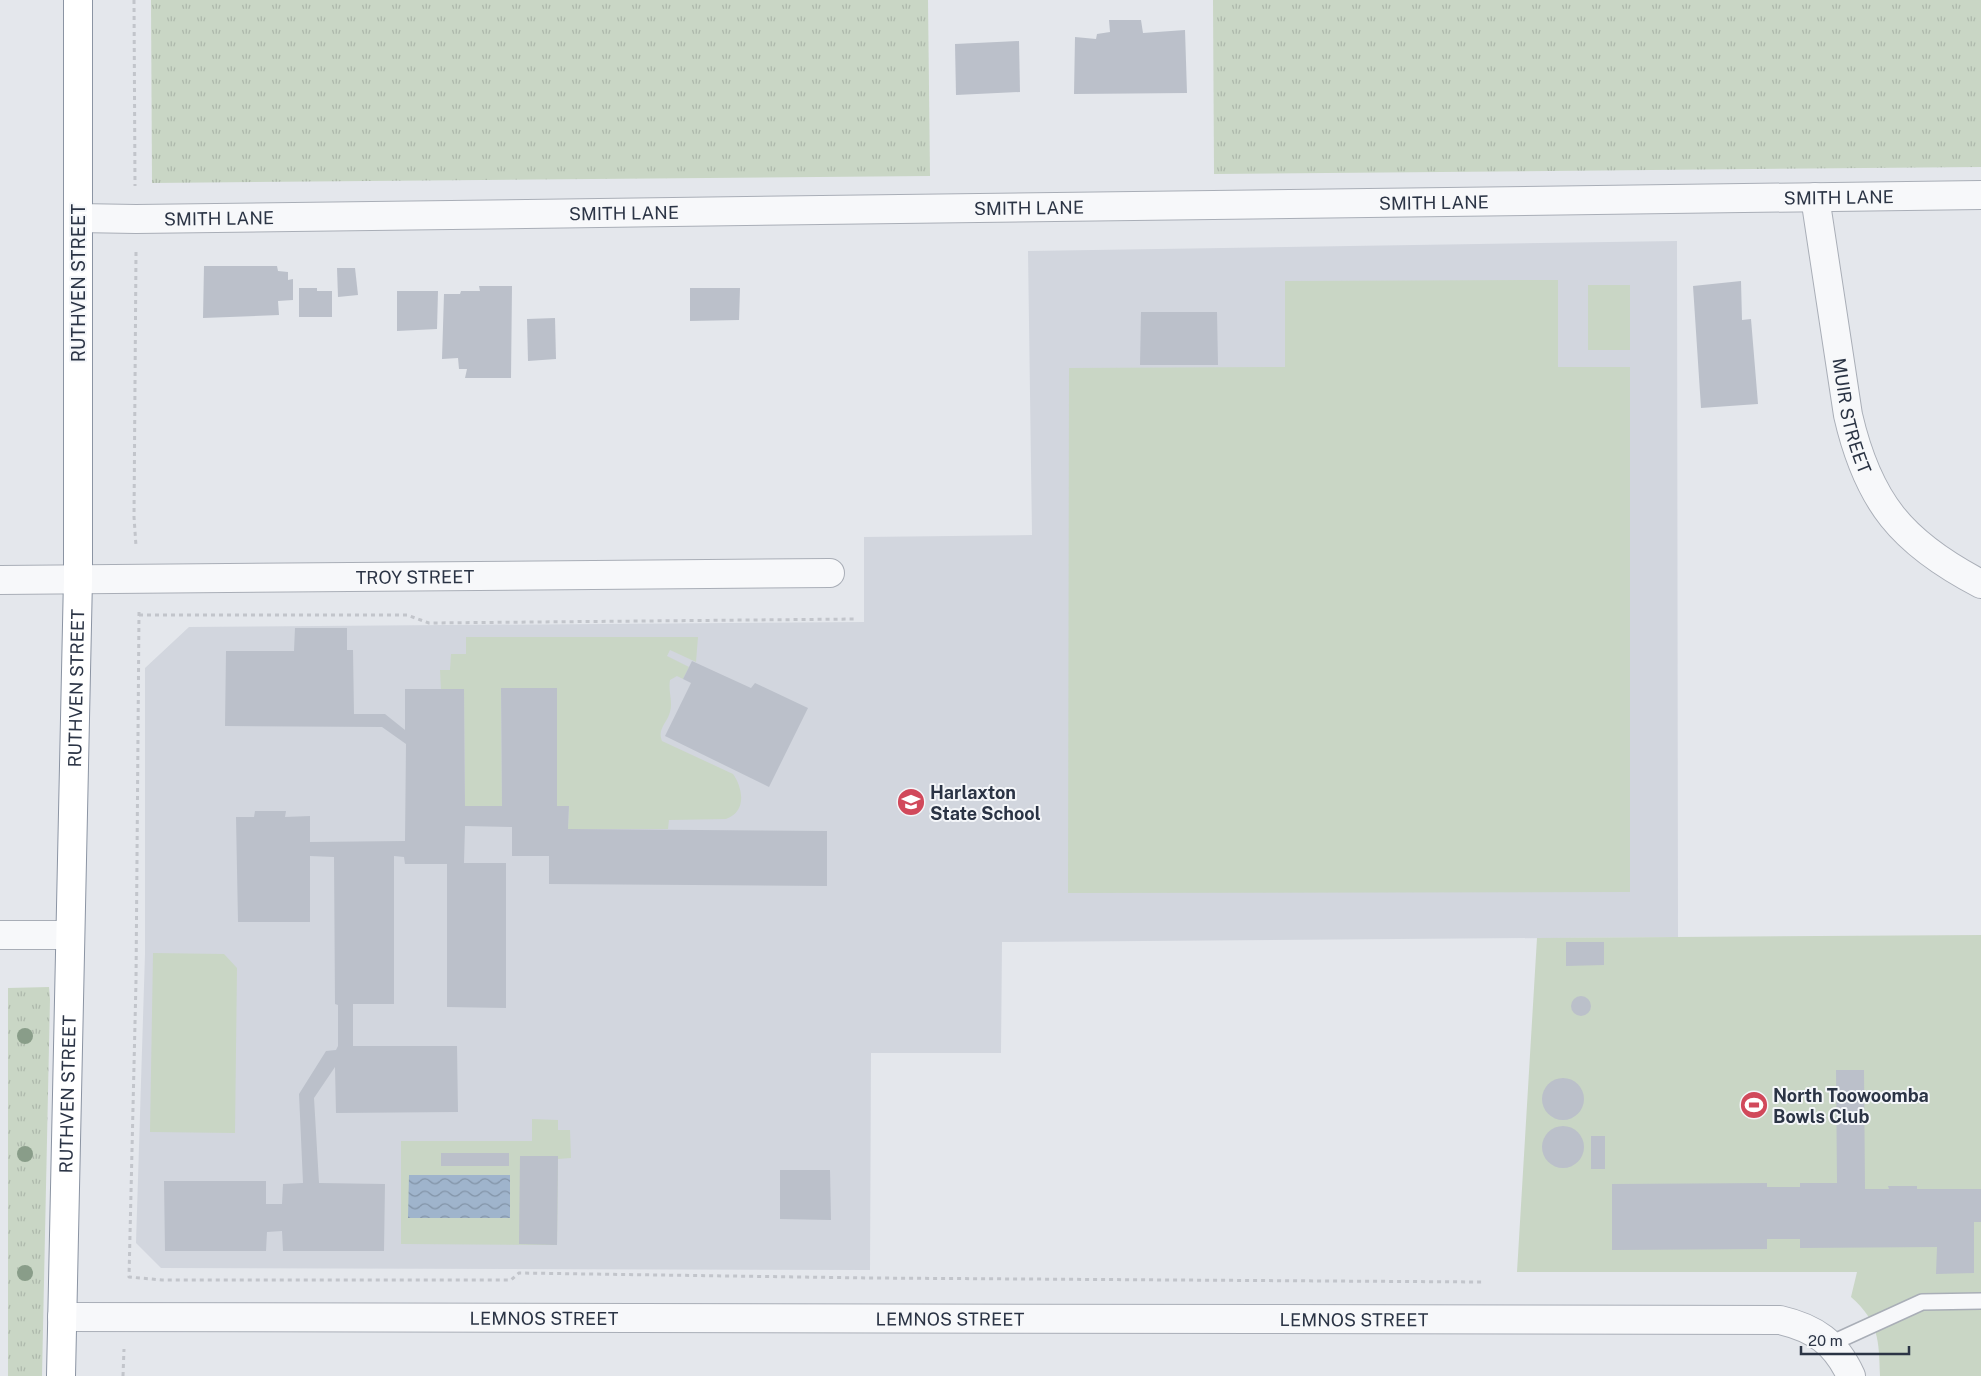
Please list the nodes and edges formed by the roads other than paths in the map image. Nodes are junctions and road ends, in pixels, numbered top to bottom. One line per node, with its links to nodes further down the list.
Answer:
1 (78, 0): 4 (highway, RUTHVEN STREET)
2 (1981, 195): 3 (street, SMITH LANE)
3 (1816, 197): 4 (street, SMITH LANE); 8 (street, MUIR STREET)
4 (78, 218): 6 (highway, RUTHVEN STREET)
5 (830, 573): 6 (street, TROY STREET)
6 (78, 578): 7 (street, TROY STREET); 9 (highway, RUTHVEN STREET)
7 (0, 580)
8 (1981, 584)
9 (70, 935): 10 (street); 12 (highway, RUTHVEN STREET)
10 (0, 936)
11 (1981, 1301): 13 (lane)
12 (62, 1317): 13 (street, LEMNOS STREET); 14 (highway, RUTHVEN STREET)
13 (1830, 1344): 15 (street)
14 (61, 1376)
15 (1851, 1376)

